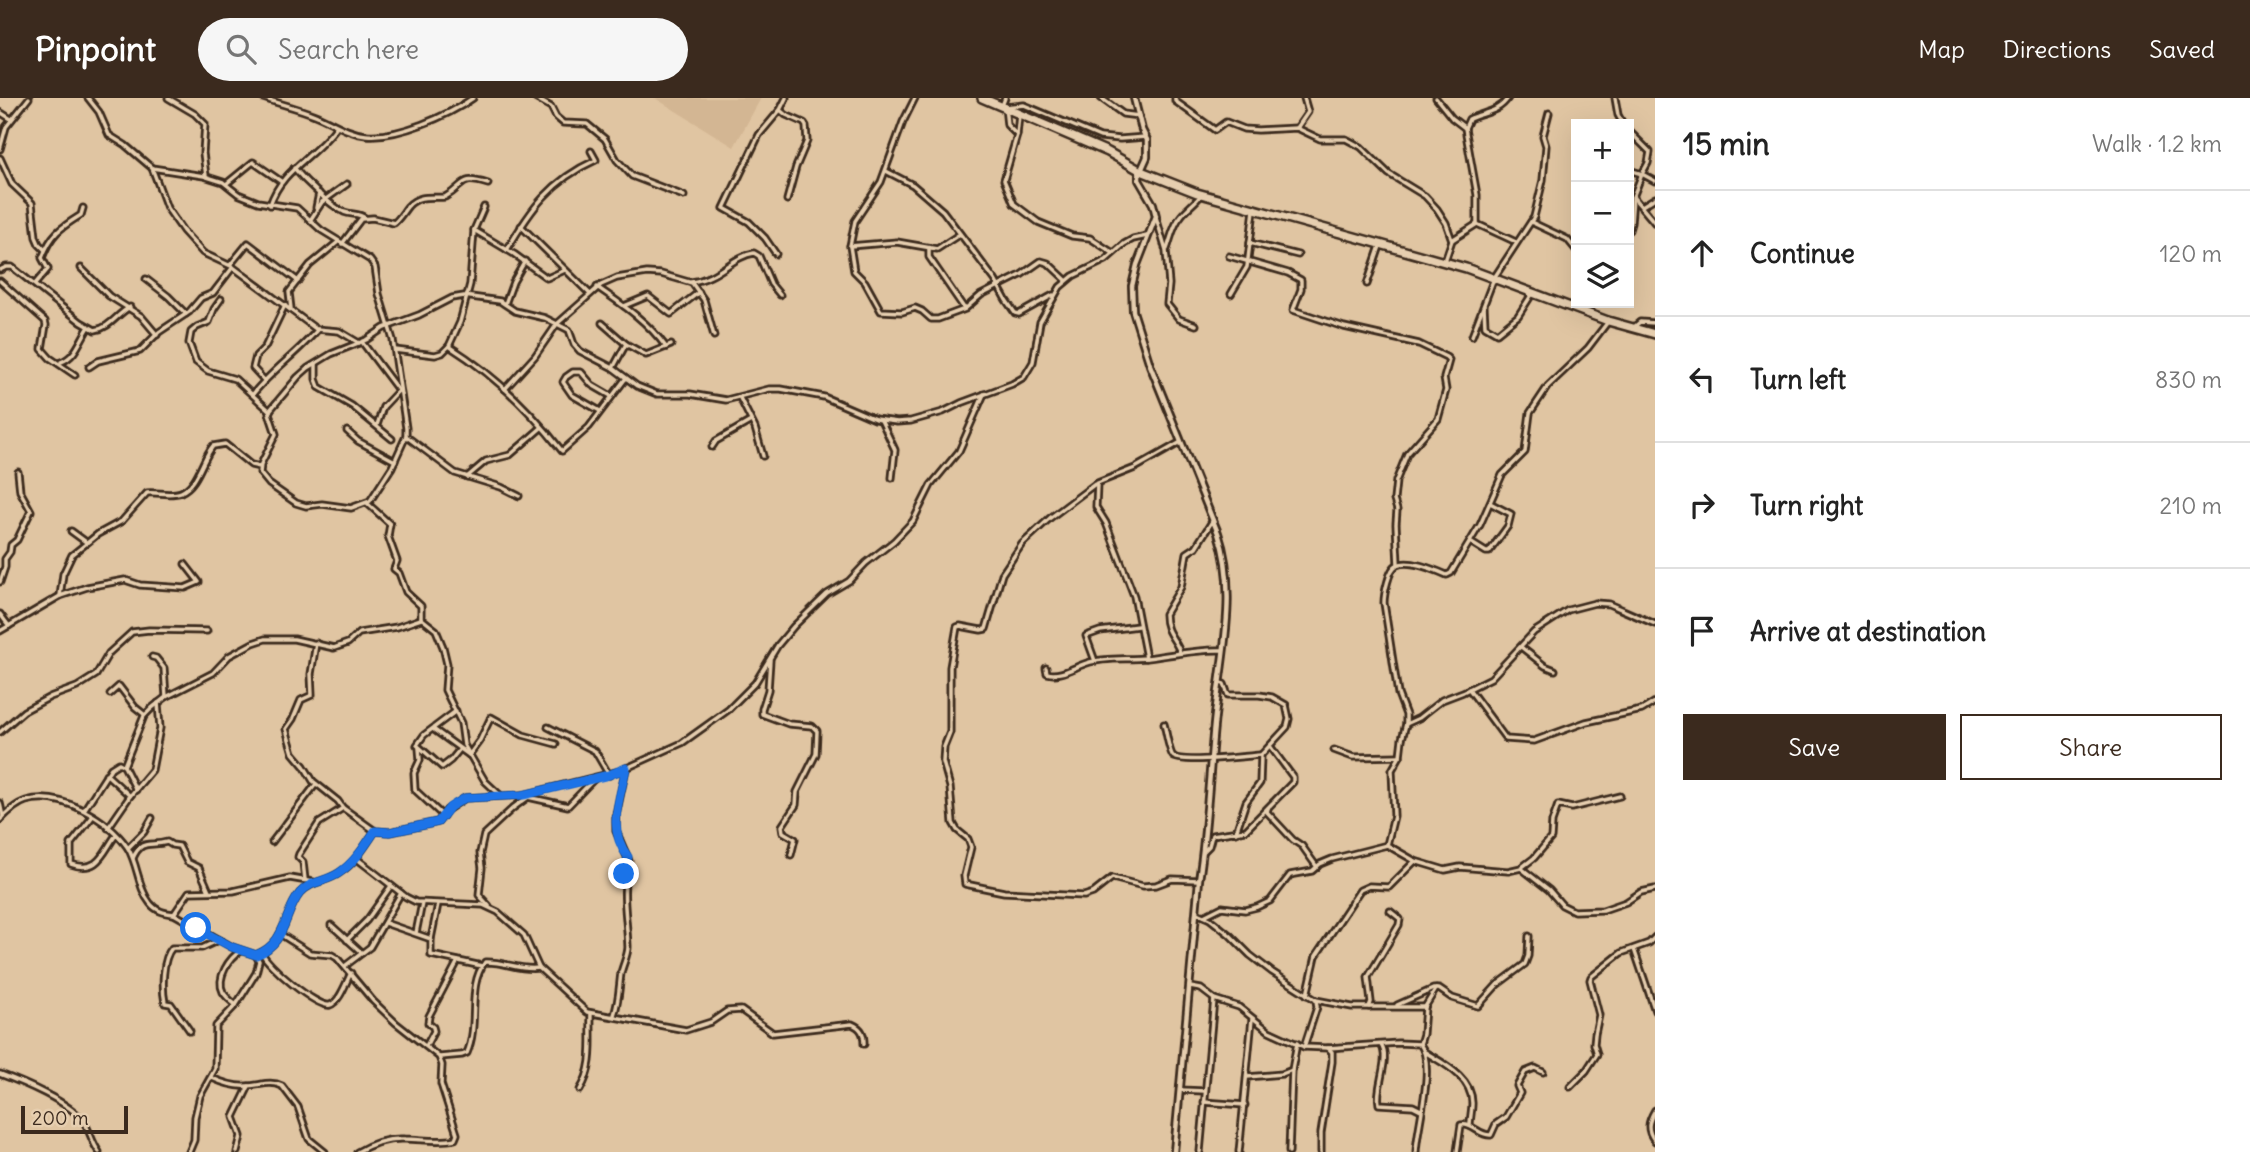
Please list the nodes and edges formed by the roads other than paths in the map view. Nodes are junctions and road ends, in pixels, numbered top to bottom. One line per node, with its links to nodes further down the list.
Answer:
1 (29, 98): 24 (street)
2 (88, 98): 36 (street)
3 (168, 98): 42 (street)
4 (263, 98): 17 (street)
5 (473, 98): 26 (street)
6 (536, 98): 51 (street)
7 (786, 98): 19 (street)
8 (915, 98): 38 (street)
9 (982, 98): 18 (highway)
10 (1101, 98): 23 (street)
11 (1135, 98): 23 (main road)
12 (1175, 98): 27 (street)
13 (1304, 98): 27 (street)
14 (1436, 98): 28 (street)
15 (1507, 98): 28 (street)
16 (1615, 98): 25 (street)
17 (273, 100): 26 (street)
18 (1004, 104): 21 (highway); 30 (street); 32 (street)
19 (780, 110): 55 (street); 84 (street)
20 (0, 112): 24 (street)
21 (1019, 113): 30 (street); 39 (highway)
22 (1549, 113): 65 (street)
23 (1139, 116): 32 (main road)
24 (11, 119): 29 (street)
25 (1620, 119)
26 (337, 126): 37 (street)
27 (1297, 128): 72 (street)
28 (1465, 128): 67 (street)
29 (2, 131): 33 (street)
30 (1017, 135): 83 (street)
31 (1634, 136): 41 (street)
32 (1146, 137): 39 (main road)
33 (0, 149)
34 (591, 151): 68 (street)
35 (0, 159): 80 (street)
36 (152, 168): 42 (street); 90 (street)
37 (294, 168): 44 (street); 48 (street)
38 (886, 170): 70 (street); 78 (street)
39 (1141, 171): 49 (highway); 62 (main road)
40 (1634, 171): 41 (street)
41 (1642, 173): 43 (street); 50 (street)
42 (206, 176): 45 (street)
43 (1655, 181)
44 (282, 182): 45 (street); 56 (street)
45 (226, 184): 56 (street)
46 (347, 184): 52 (street)
47 (488, 184): 63 (street)
48 (319, 193): 52 (street); 60 (street)
49 (1201, 194): 61 (highway); 82 (street)
50 (1634, 194)
51 (684, 196)
52 (327, 198): 60 (street); 63 (street)
53 (1634, 198): 57 (street)
54 (1655, 198): 57 (street)
55 (787, 200)
56 (270, 205): 64 (street)
57 (1642, 206): 66 (street)
58 (484, 207): 69 (street)
59 (83, 208): 80 (street)
60 (316, 210): 64 (street)
61 (1254, 210): 75 (street); 76 (highway)
62 (1156, 216): 71 (main road); 82 (street)
63 (365, 218): 74 (street)
64 (311, 219): 74 (street)
65 (1531, 222): 73 (street); 77 (street)
66 (1655, 223)
67 (1477, 224): 72 (street); 73 (street)
68 (521, 226): 81 (street); 93 (street)
69 (474, 230): 81 (street); 110 (street)
70 (960, 234): 79 (street); 103 (street)
71 (1147, 236): 83 (street); 161 (main road)
72 (1452, 240): 89 (street)
73 (1516, 242): 94 (street)
74 (340, 243): 98 (street); 127 (street)
75 (1250, 243): 85 (street); 88 (street)
76 (1381, 244): 89 (highway); 101 (street)
77 (1572, 245)
78 (850, 246): 79 (street); 119 (street)
79 (929, 248): 119 (street)
80 (45, 250): 100 (street)
81 (507, 250): 87 (street)
82 (1167, 251): 126 (street)
83 (1114, 253): 96 (street)
84 (776, 254)
85 (1298, 255)
86 (1229, 256): 88 (street)
87 (525, 261): 93 (street); 112 (street)
88 (1248, 261): 107 (street); 178 (street)
89 (1444, 261): 94 (highway)
90 (232, 266): 98 (street); 114 (street); 121 (street)
91 (81, 268): 116 (street)
92 (0, 270): 100 (street)
93 (565, 270): 106 (street)
94 (1494, 278): 105 (highway); 113 (street)
95 (146, 279): 121 (street)
96 (1066, 280): 103 (street); 109 (street)
97 (0, 281): 139 (street)
98 (298, 281): 118 (street)
99 (689, 282): 102 (street); 104 (street); 108 (street)
100 (35, 284): 128 (street)
101 (1367, 284)
102 (597, 287): 106 (street); 115 (street)
103 (998, 287): 109 (street); 119 (street)
104 (699, 292): 115 (street); 133 (street)
105 (1532, 293): 113 (street); 120 (highway)
106 (590, 294): 125 (street)
107 (1231, 294)
108 (780, 295)
109 (1054, 295): 149 (street)
110 (466, 296): 112 (street); 127 (street); 137 (street)
111 (220, 299): 148 (street)
112 (505, 304): 125 (street)
113 (1483, 304): 134 (street)
114 (285, 305): 118 (street); 145 (street)
115 (624, 306): 136 (street)
116 (130, 307): 128 (street); 132 (street)
117 (1586, 308): 120 (street)
118 (291, 309): 130 (street)
119 (965, 309)
120 (1584, 311): 122 (highway)
121 (186, 314): 132 (street)
122 (1608, 321): 129 (highway); 172 (street)
123 (601, 323): 136 (street)
124 (1655, 323): 129 (street)
125 (557, 324): 142 (street); 146 (street)
126 (1196, 325)
127 (389, 326): 135 (street); 138 (street)
128 (89, 327): 139 (street)
129 (1633, 328): 131 (highway)
130 (318, 329): 135 (street); 145 (street)
131 (1655, 334)
132 (157, 335): 141 (street)
133 (714, 336)
134 (1472, 336)
135 (360, 343): 140 (street); 147 (street)
136 (626, 344): 142 (street)
137 (449, 346): 138 (street); 146 (street)
138 (395, 350): 147 (street)
139 (60, 362): 143 (street)
140 (316, 364): 152 (street); 156 (street)
141 (89, 367)
142 (613, 368): 144 (street)
143 (75, 374)
144 (626, 377): 150 (street); 151 (street)
145 (264, 380): 148 (street)
146 (505, 389): 157 (street)
147 (399, 390): 156 (street); 159 (street)
148 (253, 394): 152 (street)
149 (984, 394): 155 (street); 193 (street)
150 (611, 396): 153 (street); 153 (street)
151 (740, 397): 154 (street); 155 (street)
152 (270, 411): 165 (street)
153 (600, 411): 157 (street)
154 (751, 421): 162 (street); 163 (street)
155 (881, 421): 168 (street)
156 (377, 425): 160 (street)
157 (541, 428): 167 (street)
158 (347, 431): 164 (street)
159 (406, 436): 164 (street); 167 (street)
160 (391, 439)
161 (1181, 442): 169 (street); 173 (main road)
162 (712, 447)
163 (762, 456)
164 (395, 461): 171 (street)
165 (260, 467): 171 (street); 175 (street)
166 (18, 472): 179 (street)
167 (467, 477): 170 (street)
168 (892, 478)
169 (1098, 482): 185 (street); 254 (street)
170 (519, 496)
171 (367, 503): 182 (street)
172 (1490, 503): 176 (street); 176 (street)
173 (1213, 520): 190 (main road); 191 (street)
174 (71, 531): 175 (street)
175 (86, 542): 180 (street)
176 (1470, 542): 178 (street)
177 (185, 564): 180 (street)
178 (1398, 564): 207 (street)
179 (0, 582)
180 (60, 596): 184 (street)
181 (0, 614): 184 (street)
182 (421, 619): 188 (street); 204 (street)
183 (1655, 624): 189 (street)
184 (9, 626): 186 (street)
185 (1138, 626): 194 (street); 195 (street)
186 (0, 631)
187 (207, 631): 210 (street)
188 (316, 643): 201 (street); 225 (street)
189 (1521, 647): 197 (street); 199 (street)
190 (1222, 650): 191 (street); 198 (main road)
191 (1181, 653): 194 (street)
192 (152, 657): 201 (street)
193 (770, 657): 221 (street); 247 (street)
194 (1146, 658): 195 (street)
195 (1095, 661): 196 (street)
196 (1045, 668)
197 (1555, 670)
198 (1218, 683): 212 (street); 219 (main road)
199 (1469, 689): 202 (street); 207 (street)
200 (110, 694): 205 (street)
201 (166, 697): 203 (street)
202 (1655, 702)
203 (158, 703): 205 (street); 226 (street)
204 (456, 711): 209 (street); 217 (street)
205 (145, 715): 220 (street)
206 (1164, 724): 219 (street)
207 (1406, 724): 218 (street)
208 (548, 727): 223 (street)
209 (432, 729): 213 (street); 214 (street)
210 (0, 732)
211 (556, 744): 217 (street)
212 (1270, 746): 216 (street); 233 (street)
213 (419, 748): 214 (street); 236 (street)
214 (460, 749): 217 (street)
215 (1334, 750): 218 (street)
216 (1261, 755): 219 (street); 241 (street)
217 (470, 756): 228 (street)
218 (1400, 756): 244 (street)
219 (1210, 760): 246 (main road)
220 (124, 766): 222 (street); 226 (street)
221 (626, 768): 223 (street); 299 (street)
222 (106, 774): 227 (street); 234 (street)
223 (609, 775): 224 (street)
224 (595, 778): 229 (street); 229 (street)
225 (316, 784): 232 (street); 243 (street)
226 (136, 790): 227 (street)
227 (130, 796): 239 (street)
228 (501, 796): 229 (street); 236 (street)
229 (526, 796): 262 (street)
230 (1620, 796): 252 (street)
231 (0, 803): 238 (street)
232 (343, 808): 240 (street); 253 (street)
233 (1268, 808): 241 (street); 251 (street)
234 (84, 810): 235 (street); 238 (street)
235 (93, 816): 239 (street); 242 (street)
236 (443, 816): 240 (street)
237 (152, 818): 245 (street)
238 (1, 819)
239 (108, 828): 242 (street)
240 (375, 831): 249 (street)
241 (1236, 832): 246 (street)
242 (116, 835): 245 (street)
243 (272, 842)
244 (1387, 845): 250 (street); 251 (street)
245 (127, 848): 248 (street)
246 (1204, 851): 254 (main road)
247 (791, 855)
248 (132, 858): 258 (street); 265 (street)
249 (355, 858): 255 (street); 256 (street)
250 (1415, 861): 252 (street); 288 (street)
251 (1317, 867): 266 (street)
252 (1521, 868): 257 (street)
253 (305, 880): 255 (street); 258 (street)
254 (1199, 880): 264 (main road)
255 (315, 883): 270 (street)
256 (391, 886): 259 (street); 275 (street)
257 (1655, 889)
258 (209, 891): 265 (street)
259 (401, 893): 260 (street); 267 (street)
260 (422, 903): 261 (street); 269 (street)
261 (438, 904): 262 (street); 273 (street)
262 (489, 906): 284 (street)
263 (1390, 911): 296 (street)
264 (1197, 913): 266 (street); 286 (main road)
265 (174, 914): 274 (street)
266 (1204, 916): 288 (street)
267 (385, 923): 269 (street); 279 (street)
268 (331, 925): 275 (street)
269 (416, 933): 273 (street)
270 (280, 934): 278 (street); 282 (street)
271 (1530, 936): 287 (street)
272 (1655, 937): 276 (street)
273 (431, 939): 281 (street)
274 (219, 940): 277 (street); 301 (street)
275 (347, 940): 279 (street)
276 (1634, 949): 297 (street); 317 (street)
277 (241, 951): 280 (street); 292 (street)
278 (262, 952): 280 (street); 285 (street)
279 (362, 953): 282 (street)
280 (256, 955): 292 (street)
281 (458, 961): 283 (street); 306 (street)
282 (345, 966): 285 (street)
283 (482, 966): 284 (street); 310 (street)
284 (539, 968): 298 (street)
285 (351, 973): 306 (street)
286 (1190, 987): 289 (street); 319 (main road)
287 (1436, 989): 293 (street); 295 (street)
288 (1307, 995): 290 (street)
289 (1214, 999): 300 (street); 320 (street)
290 (1317, 1000): 291 (street); 294 (street)
291 (1326, 1002): 294 (street); 296 (street)
292 (236, 1005): 315 (street)
293 (1394, 1006): 295 (street); 296 (street)
294 (1317, 1007): 307 (street)
295 (1425, 1007): 304 (street)
296 (1368, 1008)
297 (1655, 1011)
298 (591, 1013): 299 (street); 318 (street)
299 (614, 1015): 303 (street)
300 (1252, 1019): 302 (street); 314 (street)
301 (190, 1031)
302 (1297, 1043): 307 (street); 311 (street)
303 (864, 1044)
304 (1420, 1044): 305 (street); 309 (street)
305 (1381, 1045): 308 (street); 323 (street)
306 (426, 1046): 310 (street)
307 (1304, 1047): 308 (street)
308 (1328, 1048): 336 (street)
309 (1425, 1052): 323 (street); 325 (street)
310 (439, 1057): 331 (street)
311 (1292, 1070): 314 (street); 335 (street)
312 (1544, 1072): 325 (street)
313 (0, 1074): 327 (street)
314 (1247, 1077): 322 (street)
315 (212, 1078): 316 (street); 328 (street)
316 (249, 1086): 329 (street); 330 (street)
317 (1570, 1087)
318 (580, 1090)
319 (1180, 1090): 320 (street); 332 (main road)
320 (1205, 1091): 321 (street)
321 (1203, 1102): 322 (street); 333 (street)
322 (1245, 1105): 334 (street)
323 (1421, 1110): 337 (street)
324 (1655, 1110): 326 (street)
325 (1470, 1126): 338 (street)
326 (1655, 1141)
327 (99, 1152)
328 (189, 1152)
329 (237, 1152)
330 (325, 1152)
331 (357, 1152)
332 (1174, 1152)
333 (1200, 1152)
334 (1240, 1152)
335 (1289, 1152)
336 (1321, 1152)
337 (1416, 1152)
338 (1457, 1152)

